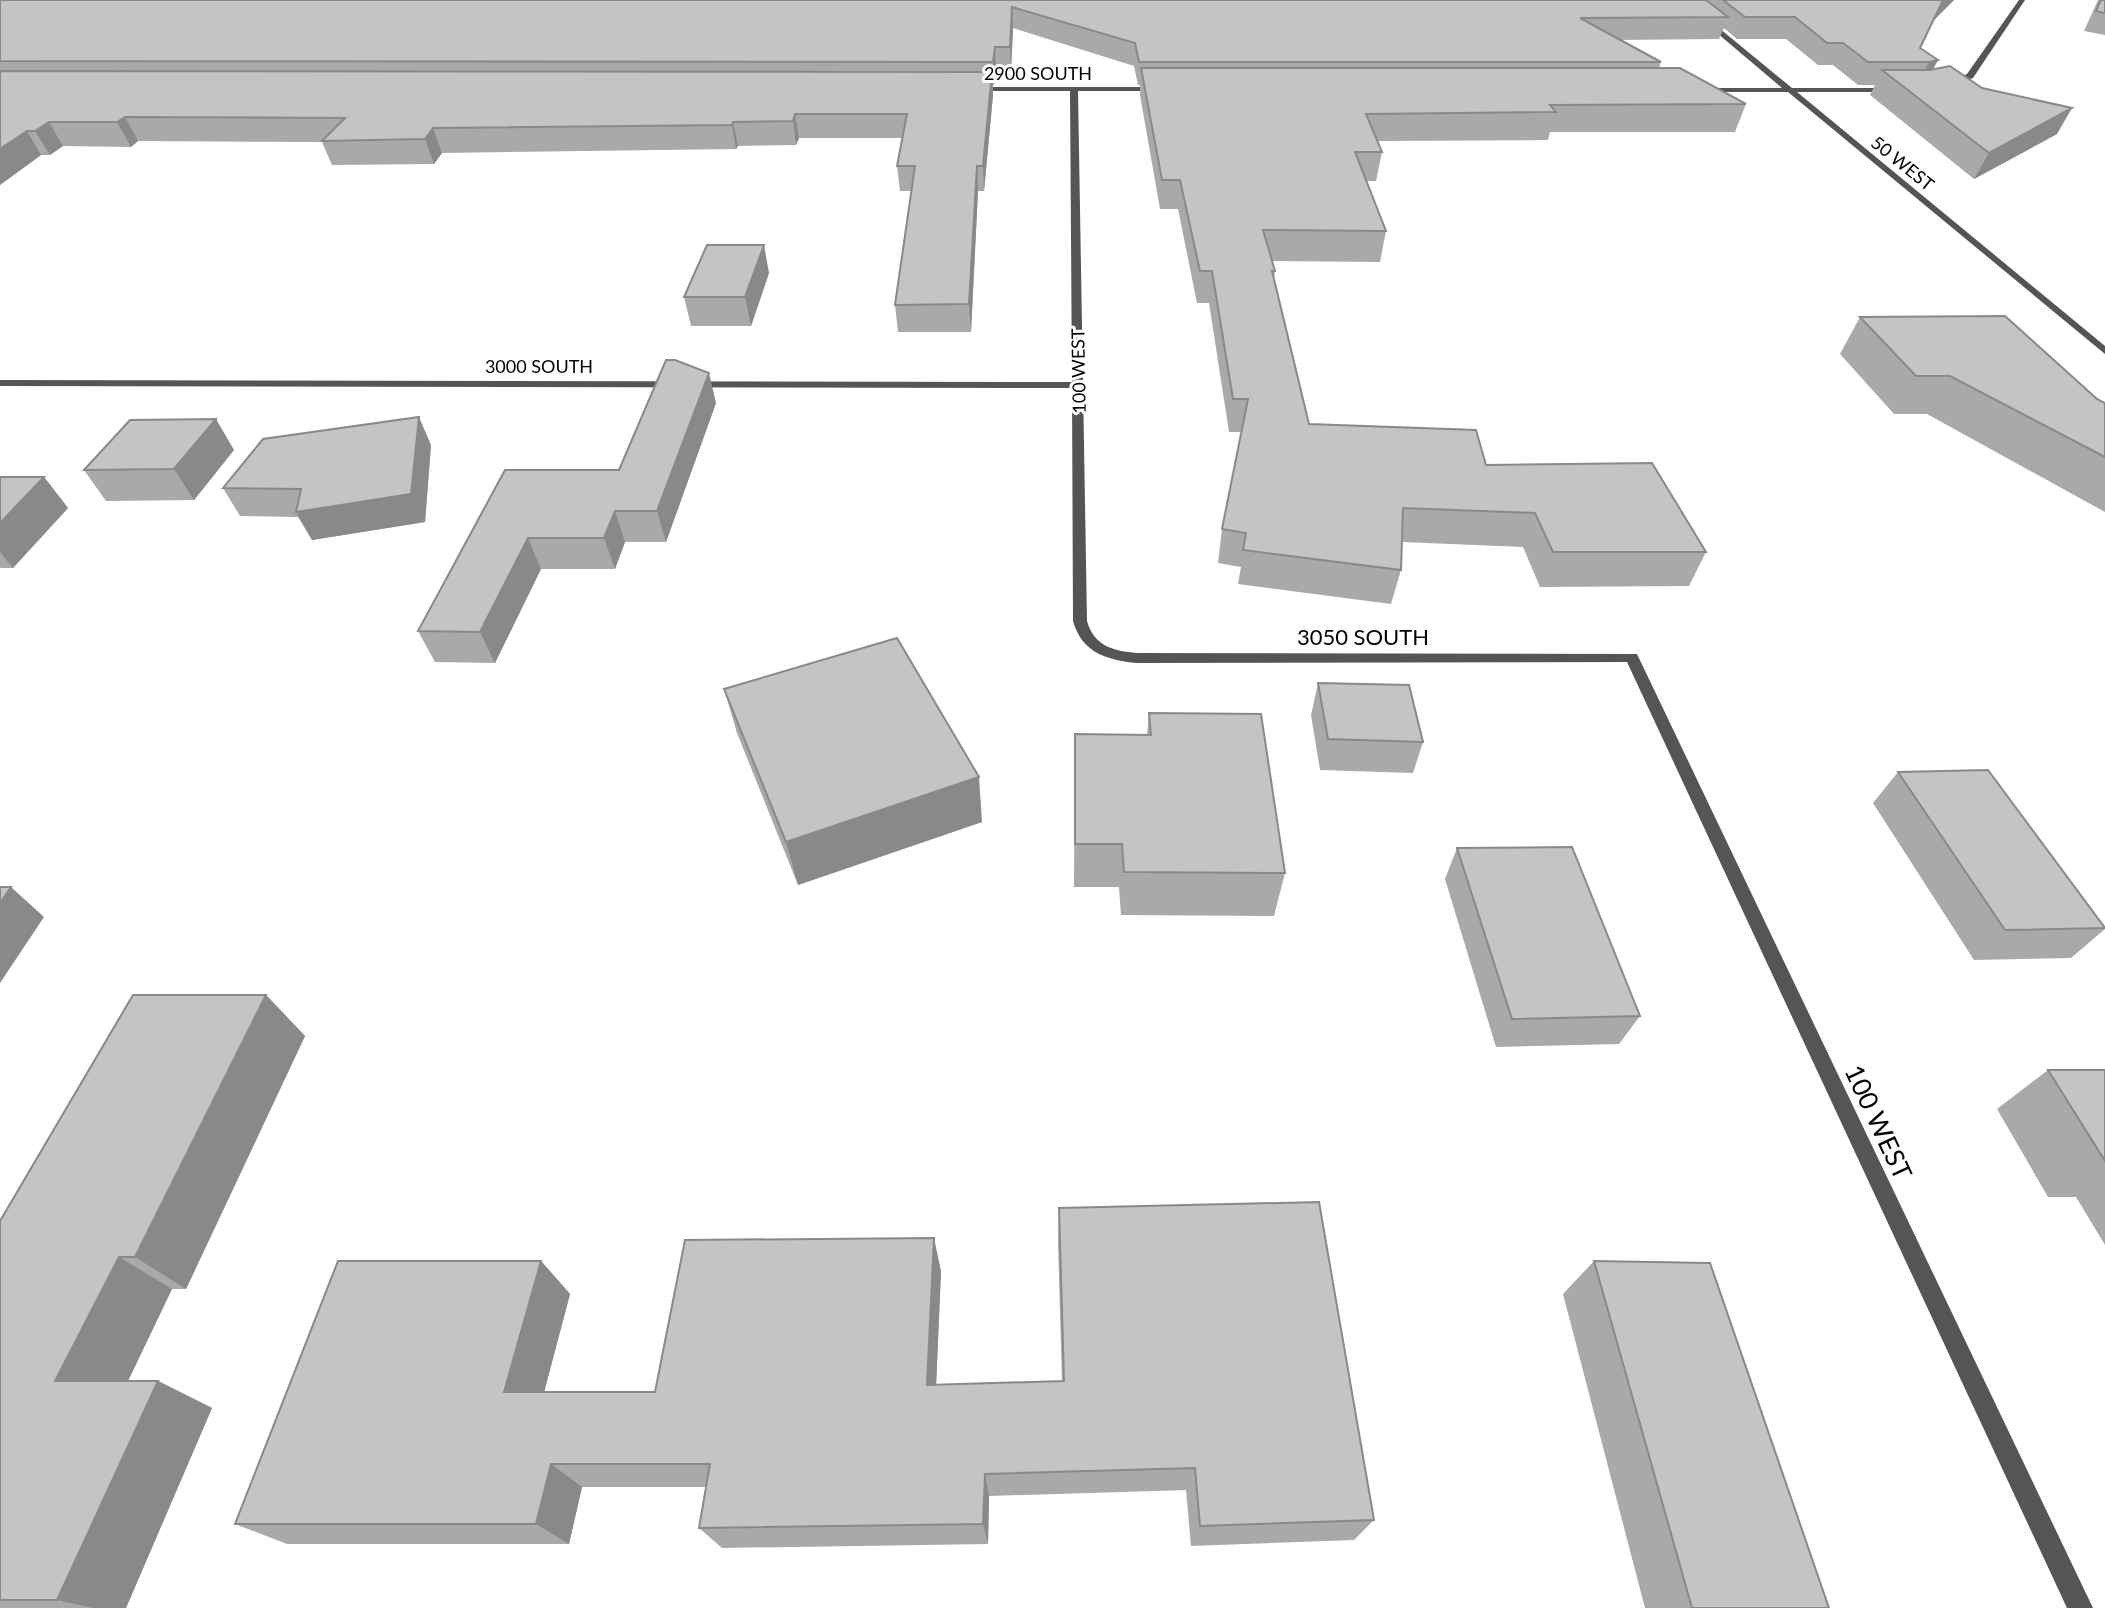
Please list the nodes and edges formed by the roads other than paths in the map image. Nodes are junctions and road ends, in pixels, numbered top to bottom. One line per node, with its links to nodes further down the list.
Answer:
1 (1681, 0): 8 (street, 50 WEST)
2 (2022, 0): 3 (street)
3 (1935, 88)
4 (964, 89): 5 (street, 2900 SOUTH)
5 (1074, 89): 6 (street, 2900 SOUTH); 12 (street, 100 WEST)
6 (1170, 90)
7 (1682, 90): 8 (street)
8 (1789, 90): 9 (street); 10 (street, 50 WEST)
9 (1899, 90)
10 (2105, 351)
11 (0, 383): 12 (street, 3000 SOUTH)
12 (1078, 385): 13 (street, 100 WEST)
13 (1095, 648): 14 (street, 3050 SOUTH)
14 (1632, 657): 15 (street, 100 WEST)
15 (2080, 1608)

